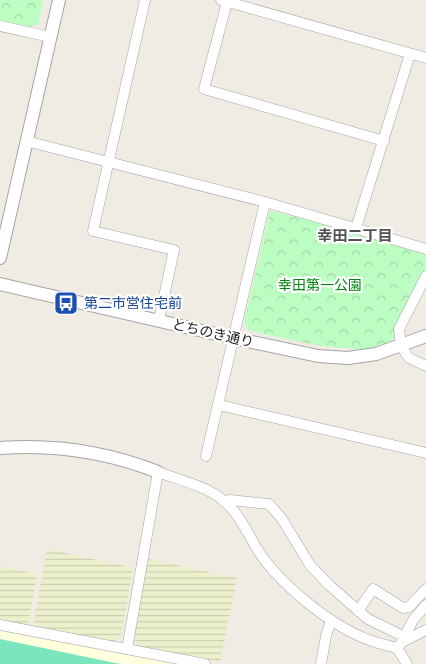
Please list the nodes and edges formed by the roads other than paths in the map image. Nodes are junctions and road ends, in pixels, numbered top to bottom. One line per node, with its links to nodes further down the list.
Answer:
1 (59, 0): 5 (street)
2 (145, 0): 10 (street)
3 (224, 1): 6 (street); 9 (street)
4 (0, 26): 5 (street)
5 (50, 37): 8 (street)
6 (410, 54): 7 (street); 9 (street)
7 (426, 58)
8 (26, 141): 10 (street); 14 (street)
9 (384, 142): 12 (street)
10 (108, 161): 11 (street); 17 (street)
11 (265, 202): 12 (street); 19 (street)
12 (356, 228): 13 (street)
13 (426, 249)
14 (0, 258)
15 (426, 276): 20 (street)
16 (0, 284): 17 (street, とちのき通り)
17 (159, 320): 19 (street, とちのき通り)
18 (426, 336): 20 (street, とちのき通り)
19 (232, 338): 20 (street, とちのき通り); 22 (street)
20 (401, 346): 21 (street)
21 (426, 366)
22 (219, 405): 24 (street); 25 (street)
23 (0, 448): 26 (street)
24 (426, 452)
25 (206, 456)
26 (158, 472): 27 (street); 35 (street)
27 (225, 501): 30 (street); 31 (street)
28 (426, 588): 30 (street)
29 (426, 605): 34 (street)
30 (358, 612): 34 (street)
31 (331, 620): 34 (street); 37 (street)
32 (0, 625): 35 (street)
33 (426, 630): 34 (street)
34 (401, 642): 38 (street)
35 (127, 649): 36 (street)
36 (205, 664)
37 (321, 664)
38 (407, 664)

